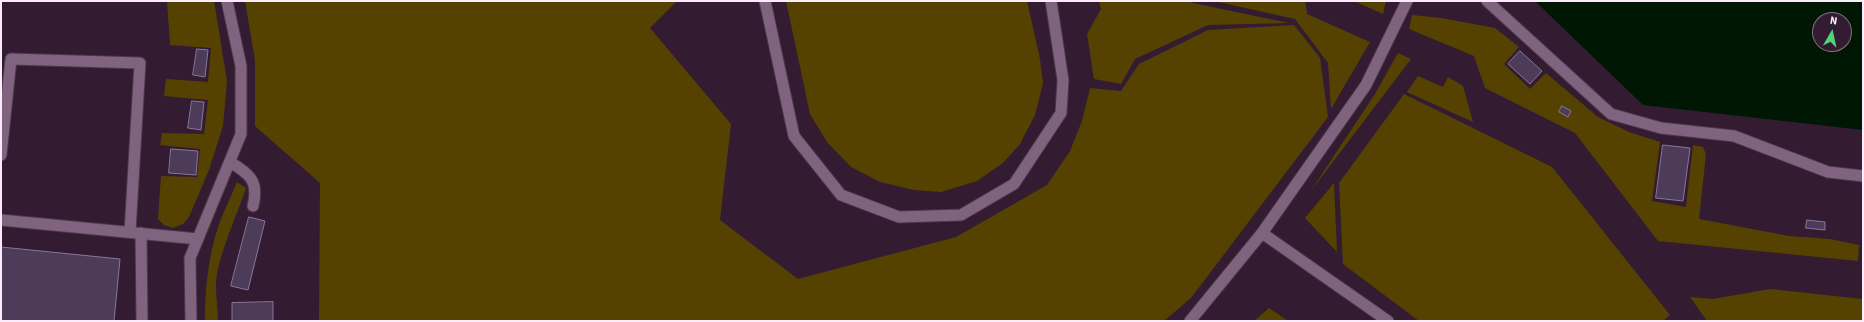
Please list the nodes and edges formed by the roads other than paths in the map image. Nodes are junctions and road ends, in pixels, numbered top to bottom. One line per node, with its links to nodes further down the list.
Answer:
1 (227, 1): 7 (street)
2 (765, 1): 3 (street)
3 (1050, 1)
4 (1407, 1): 12 (street)
5 (1486, 1): 8 (street)
6 (1, 155): 11 (street)
7 (230, 162): 9 (street); 13 (street)
8 (1863, 176)
9 (253, 206)
10 (1, 220): 11 (street)
11 (135, 232): 13 (street); 14 (street)
12 (1262, 233): 16 (street); 17 (street)
13 (198, 238): 15 (street)
14 (142, 321)
15 (190, 321)
16 (1190, 321)
17 (1388, 321)

